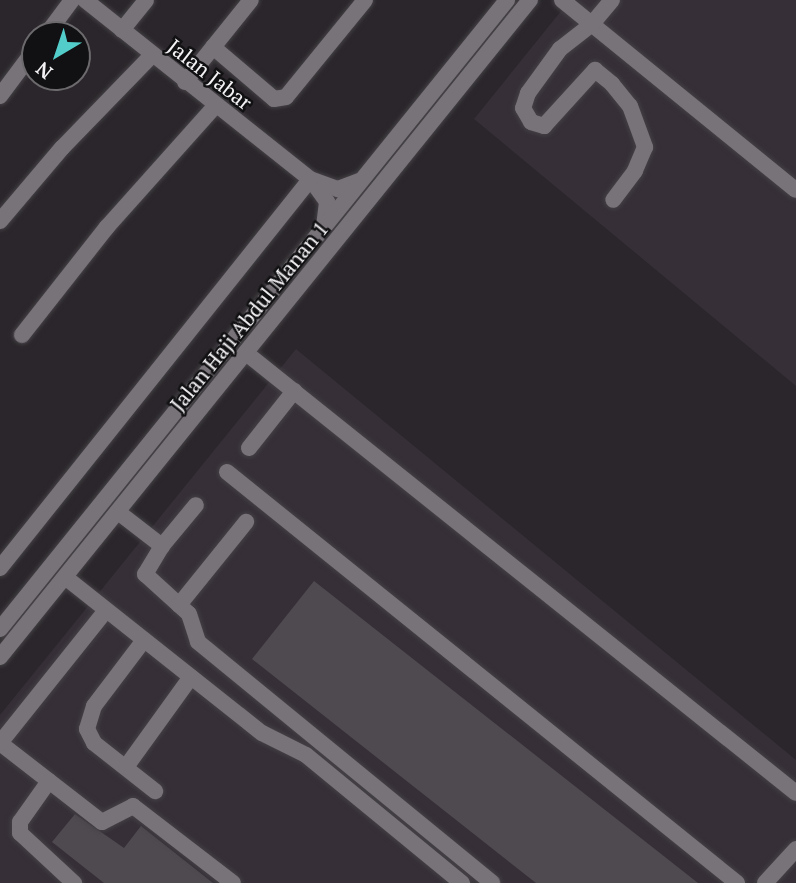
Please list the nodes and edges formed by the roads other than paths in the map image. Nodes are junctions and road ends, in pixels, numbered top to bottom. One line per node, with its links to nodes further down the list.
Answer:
1 (72, 0): 10 (street)
2 (85, 0): 12 (street, Jalan Jabar)
3 (146, 0): 12 (street)
4 (251, 0): 13 (street)
5 (365, 0): 13 (street)
6 (507, 0): 19 (street, Jalan Haji Abdul Manan 1)
7 (530, 0): 26 (street, Jalan Haji Abdul Manan 1)
8 (562, 0): 11 (street)
9 (612, 0): 11 (street)
10 (56, 21)
11 (592, 24): 21 (street); 22 (street)
12 (122, 30): 14 (street, Jalan Jabar)
13 (213, 47): 16 (street)
14 (152, 55): 16 (street, Jalan Jabar); 23 (street)
15 (21, 68): 17 (street)
16 (185, 82): 18 (street, Jalan Jabar)
17 (0, 96)
18 (215, 107): 20 (street, Jalan Jabar); 25 (street)
19 (364, 178): 20 (street); 24 (street, Jalan Haji Abdul Manan 1)
20 (310, 179): 24 (street); 34 (street)
21 (795, 189)
22 (613, 200)
23 (0, 221)
24 (324, 229): 38 (street, Jalan Haji Abdul Manan 1)
25 (22, 335)
26 (246, 353): 27 (street); 31 (street, Jalan Haji Abdul Manan 1)
27 (294, 391): 28 (street); 46 (street)
28 (249, 448)
29 (227, 472): 52 (street)
30 (196, 505): 33 (street)
31 (118, 512): 33 (street); 35 (street, Jalan Haji Abdul Manan 1)
32 (246, 522): 36 (street)
33 (162, 546): 36 (street)
34 (0, 568)
35 (65, 577): 37 (street); 40 (street, Jalan Haji Abdul Manan 1)
36 (179, 605): 51 (street)
37 (106, 610): 39 (street); 42 (street)
38 (0, 629)
39 (144, 640): 41 (street); 43 (street)
40 (0, 657)
41 (191, 677): 43 (street); 50 (street)
42 (0, 743): 44 (street)
43 (126, 767): 45 (street)
44 (50, 782): 48 (street); 49 (street)
45 (155, 791)
46 (796, 793)
47 (796, 849): 53 (street)
48 (74, 883)
49 (233, 883)
50 (462, 883)
51 (492, 883)
52 (737, 883)
53 (765, 883)

